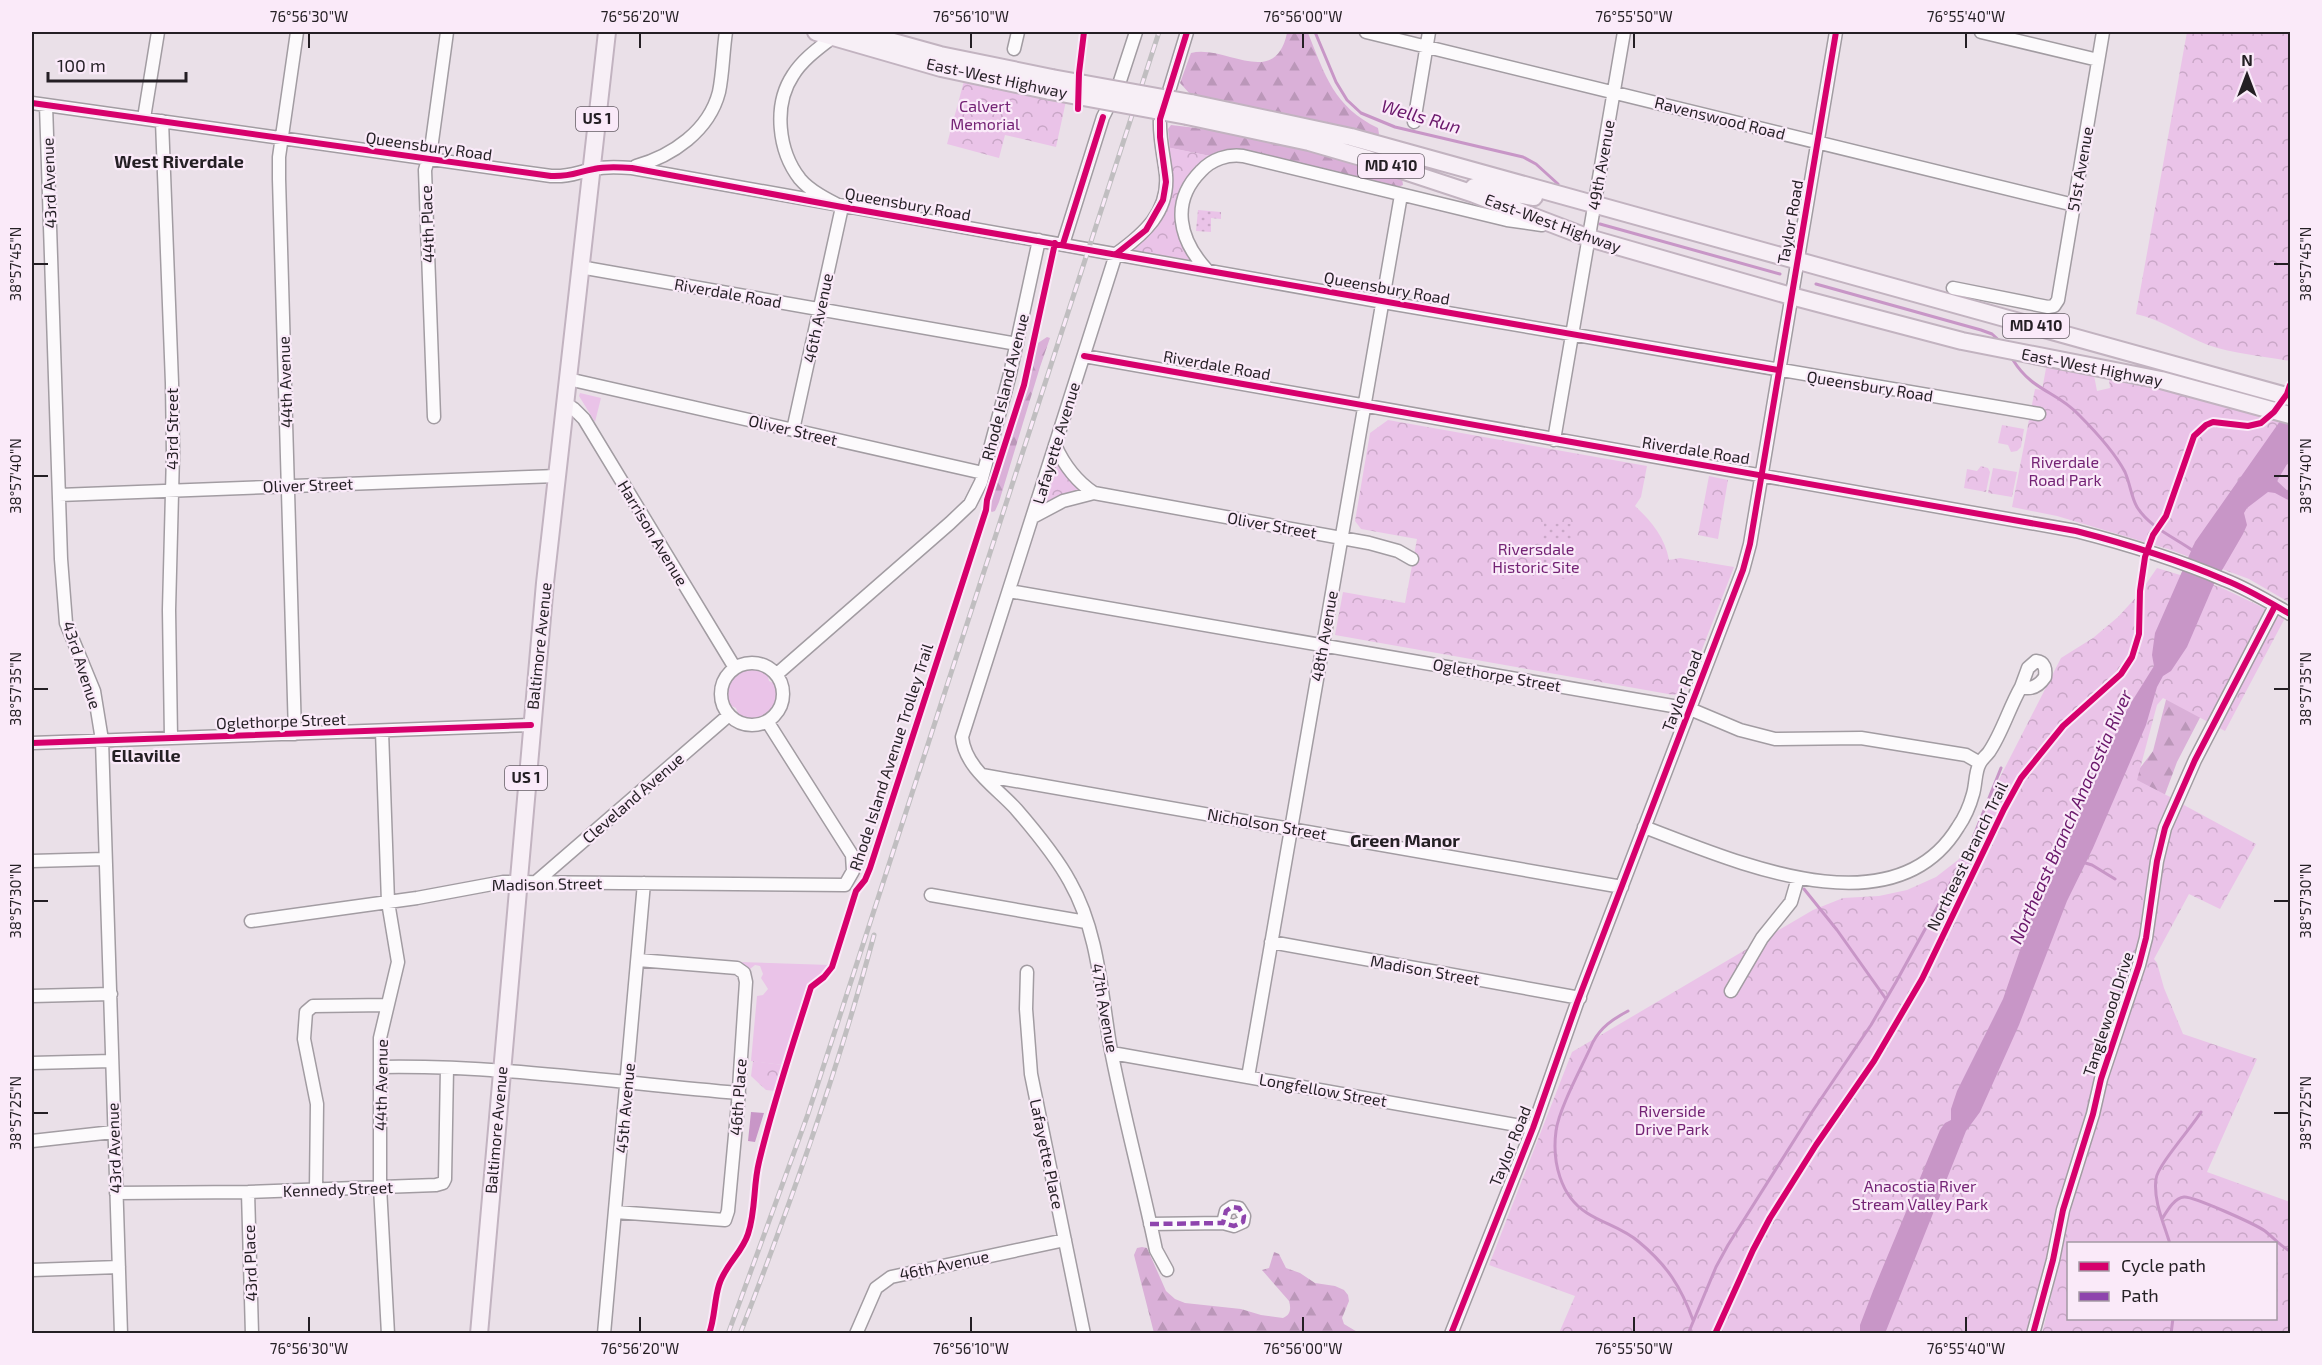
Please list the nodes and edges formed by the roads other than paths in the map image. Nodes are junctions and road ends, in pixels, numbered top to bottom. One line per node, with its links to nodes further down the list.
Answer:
1 (158, 32): 30 (street)
2 (297, 32): 34 (street, 44th Avenue)
3 (447, 32): 36 (street, 44th Place)
4 (607, 32): 38 (main road, Baltimore Avenue / US 1)
5 (726, 32): 37 (street)
6 (816, 32): 18 (main road, East-West Highway / MD 410)
7 (857, 32): 17 (main road, East-West Highway / MD 410)
8 (1018, 32): 20 (street)
9 (1136, 32): 22 (street)
10 (1187, 32): 24 (street)
11 (1366, 32): 19 (street, Ravenswood Road)
12 (1429, 32): 19 (street)
13 (1624, 32): 25 (street, 49th Avenue)
14 (1836, 32): 35 (street, Taylor Road)
15 (1981, 32): 21 (street)
16 (2103, 32): 21 (street, 51st Avenue)
17 (878, 34): 23 (main road, East-West Highway / MD 410)
18 (833, 37): 23 (main road, East-West Highway / MD 410); 45 (street)
19 (1427, 46): 25 (street, Ravenswood Road); 33 (street)
20 (1014, 50)
21 (2098, 60): 44 (street, 51st Avenue)
22 (1120, 81)
23 (1051, 84): 29 (main road, East-West Highway / MD 410, bridge)
24 (1169, 91)
25 (1614, 92): 35 (street, Ravenswood Road); 43 (street, 49th Avenue)
26 (32, 103): 27 (street, Queensbury Road)
27 (46, 105): 30 (street, Queensbury Road); 78 (street, 43rd Avenue)
28 (1107, 109): 49 (street)
29 (1189, 110): 39 (main road, East-West Highway / MD 410); 43 (main road, East-West Highway / MD 410)
30 (144, 118): 32 (street, Queensbury Road)
31 (1160, 119): 40 (street)
32 (162, 121): 34 (street, Queensbury Road); 76 (street, 43rd Street)
33 (1414, 122)
34 (282, 139): 36 (street, Queensbury Road); 75 (street, 44th Avenue)
35 (1817, 142): 44 (street, Ravenswood Road); 51 (street, Taylor Road)
36 (428, 160): 38 (street, Queensbury Road); 68 (street, 44th Place)
37 (632, 168): 38 (street, Queensbury Road); 45 (street, Queensbury Road)
38 (591, 169): 52 (main road, Baltimore Avenue / US 1)
39 (1437, 181): 43 (main road); 46 (main road, East-West Highway / MD 410)
40 (1165, 192): 42 (street); 50 (street)
41 (1401, 195): 42 (street); 46 (street); 56 (street, 48th Avenue)
42 (1183, 196): 53 (street)
43 (1595, 203): 47 (street, 49th Avenue); 51 (main road, East-West Highway / MD 410)
44 (2074, 205): 54 (street, 51st Avenue)
45 (842, 207): 48 (street, Queensbury Road); 57 (street, 46th Avenue)
46 (1561, 227): 47 (main road, East-West Highway / MD 410)
47 (1589, 238): 55 (main road, East-West Highway / MD 410); 58 (street, 49th Avenue)
48 (1039, 240): 49 (street, Queensbury Road); 59 (street, Rhode Island Avenue)
49 (1063, 244): 50 (street, Queensbury Road)
50 (1116, 254): 53 (street, Queensbury Road); 60 (street, Lafayette Avenue)
51 (1797, 260): 55 (street, Taylor Road); 63 (main road, East-West Highway / MD 410)
52 (580, 267): 57 (street, Riverdale Road); 62 (main road, Baltimore Avenue / US 1)
53 (1207, 270): 56 (street, Queensbury Road)
54 (1953, 288)
55 (1791, 296): 61 (street, Taylor Road); 67 (main road, East-West Highway / MD 410)
56 (1382, 302): 58 (street, Queensbury Road); 65 (street, 48th Avenue)
57 (820, 309): 59 (street, Riverdale Road); 69 (street, 46th Avenue)
58 (1572, 335): 61 (street, Queensbury Road); 70 (street, 49th Avenue)
59 (1017, 344): 72 (street, Rhode Island Avenue)
60 (1083, 356): 65 (street, Riverdale Road); 71 (street, Lafayette Avenue)
61 (1778, 370): 66 (street, Queensbury Road); 73 (street, Taylor Road)
62 (568, 379): 64 (main road, Baltimore Avenue / US 1); 69 (street, Oliver Street)
63 (2282, 395)
64 (565, 404): 74 (main road, Baltimore Avenue / US 1); 86 (street, Harrison Avenue)
65 (1364, 405): 70 (street, Riverdale Road); 80 (street, 48th Avenue)
66 (2040, 414)
67 (2290, 415)
68 (434, 417)
69 (793, 430): 72 (street, Oliver Street)
70 (1554, 440): 73 (street, Riverdale Road)
71 (1055, 445): 77 (street); 79 (street, Lafayette Avenue)
72 (983, 472): 87 (street, Rhode Island Avenue)
73 (1760, 474): 83 (street, Riverdale Road); 89 (street, Taylor Road)
74 (557, 476): 75 (street, Oliver Street); 92 (main road, Baltimore Avenue / US 1)
75 (288, 486): 76 (street, Oliver Street); 94 (street, 44th Avenue)
76 (171, 490): 78 (street, Oliver Street); 95 (street, 43rd Street)
77 (1094, 493): 79 (street, Oliver Street); 80 (street, Oliver Street)
78 (59, 495): 96 (street, 43rd Avenue)
79 (1033, 517): 82 (street, Lafayette Avenue)
80 (1341, 537): 81 (street, Oliver Street); 85 (street, 48th Avenue)
81 (1412, 559)
82 (1009, 591): 85 (street, Oglethorpe Street); 99 (street, Lafayette Avenue)
83 (2275, 606): 84 (street, Riverdale Road); 152 (street, Tanglewood Drive)
84 (2290, 614)
85 (1323, 644): 89 (street, Oglethorpe Street); 101 (street, 48th Avenue)
86 (735, 668): 87 (street); 90 (street)
87 (777, 674): 91 (street)
88 (2020, 687): 98 (street)
89 (1689, 709): 98 (street, Oglethorpe Street); 100 (street, Taylor Road)
90 (729, 715): 91 (street); 106 (street, Cleveland Avenue)
91 (767, 721): 107 (street, Madison Street)
92 (531, 725): 93 (street, Oglethorpe Street); 105 (main road, Baltimore Avenue / US 1)
93 (382, 731): 94 (street, Oglethorpe Street); 110 (street, 44th Avenue)
94 (296, 734): 95 (street, Oglethorpe Street)
95 (171, 738): 96 (street, Oglethorpe Street)
96 (102, 740): 97 (street, Oglethorpe Street); 102 (street, 43rd Avenue)
97 (32, 742)
98 (1980, 763): 104 (street)
99 (982, 775): 101 (street, Nicholson Street); 112 (street, 47th Avenue)
100 (1644, 827): 104 (street); 108 (street, Taylor Road)
101 (1290, 829): 108 (street, Nicholson Street); 113 (street, 48th Avenue)
102 (105, 859): 103 (street); 117 (street, 43rd Avenue)
103 (32, 861)
104 (1798, 878): 116 (street)
105 (518, 882): 106 (street, Madison Street); 110 (street, Madison Street); 126 (main road, Baltimore Avenue / US 1)
106 (536, 882): 107 (street, Madison Street)
107 (644, 883): 114 (street, 45th Avenue)
108 (1622, 887): 119 (street, Taylor Road)
109 (931, 895): 112 (street)
110 (388, 902): 111 (street, Madison Street); 120 (street, 44th Avenue)
111 (251, 921)
112 (1086, 922): 121 (street, 47th Avenue)
113 (1270, 942): 119 (street, Madison Street); 127 (street, 48th Avenue)
114 (638, 960): 128 (street, 45th Avenue); 129 (street, 46th Place)
115 (1027, 972): 140 (street, Lafayette Place)
116 (1731, 991)
117 (111, 994): 118 (street); 122 (street, 43rd Avenue)
118 (32, 996)
119 (1580, 998): 130 (street, Taylor Road)
120 (387, 1005): 124 (street, 44th Avenue); 134 (street)
121 (1112, 1053): 127 (street, Longfellow Street); 139 (street, 47th Avenue)
122 (112, 1061): 123 (street); 131 (street, 43rd Avenue)
123 (32, 1063)
124 (381, 1067): 125 (street); 133 (street, 44th Avenue)
125 (447, 1068): 126 (street); 133 (street, Kennedy Street)
126 (501, 1072): 128 (street); 147 (main road, Baltimore Avenue / US 1)
127 (1248, 1077): 130 (street, Longfellow Street)
128 (627, 1083): 129 (street); 137 (street, 45th Avenue)
129 (739, 1093): 137 (street, 46th Place)
130 (1533, 1128): 151 (street, Taylor Road)
131 (113, 1132): 132 (street); 136 (street, 43rd Avenue)
132 (32, 1141)
133 (380, 1187): 134 (street, Kennedy Street); 146 (street, 44th Avenue)
134 (316, 1189): 135 (street, Kennedy Street)
135 (248, 1192): 136 (street, Kennedy Street); 145 (street, 43rd Place)
136 (116, 1193): 141 (street, 43rd Avenue)
137 (615, 1212): 148 (street, 45th Avenue)
138 (1223, 1223): 139 (street)
139 (1150, 1224): 143 (street, 47th Avenue)
140 (1065, 1240): 149 (street, 46th Avenue); 150 (street, Lafayette Place)
141 (119, 1268): 142 (street); 144 (street, 43rd Avenue)
142 (32, 1270)
143 (1167, 1270)
144 (121, 1334)
145 (252, 1334)
146 (388, 1334)
147 (479, 1334)
148 (604, 1334)
149 (856, 1334)
150 (1084, 1334)
151 (1451, 1334)
152 (2033, 1334)

